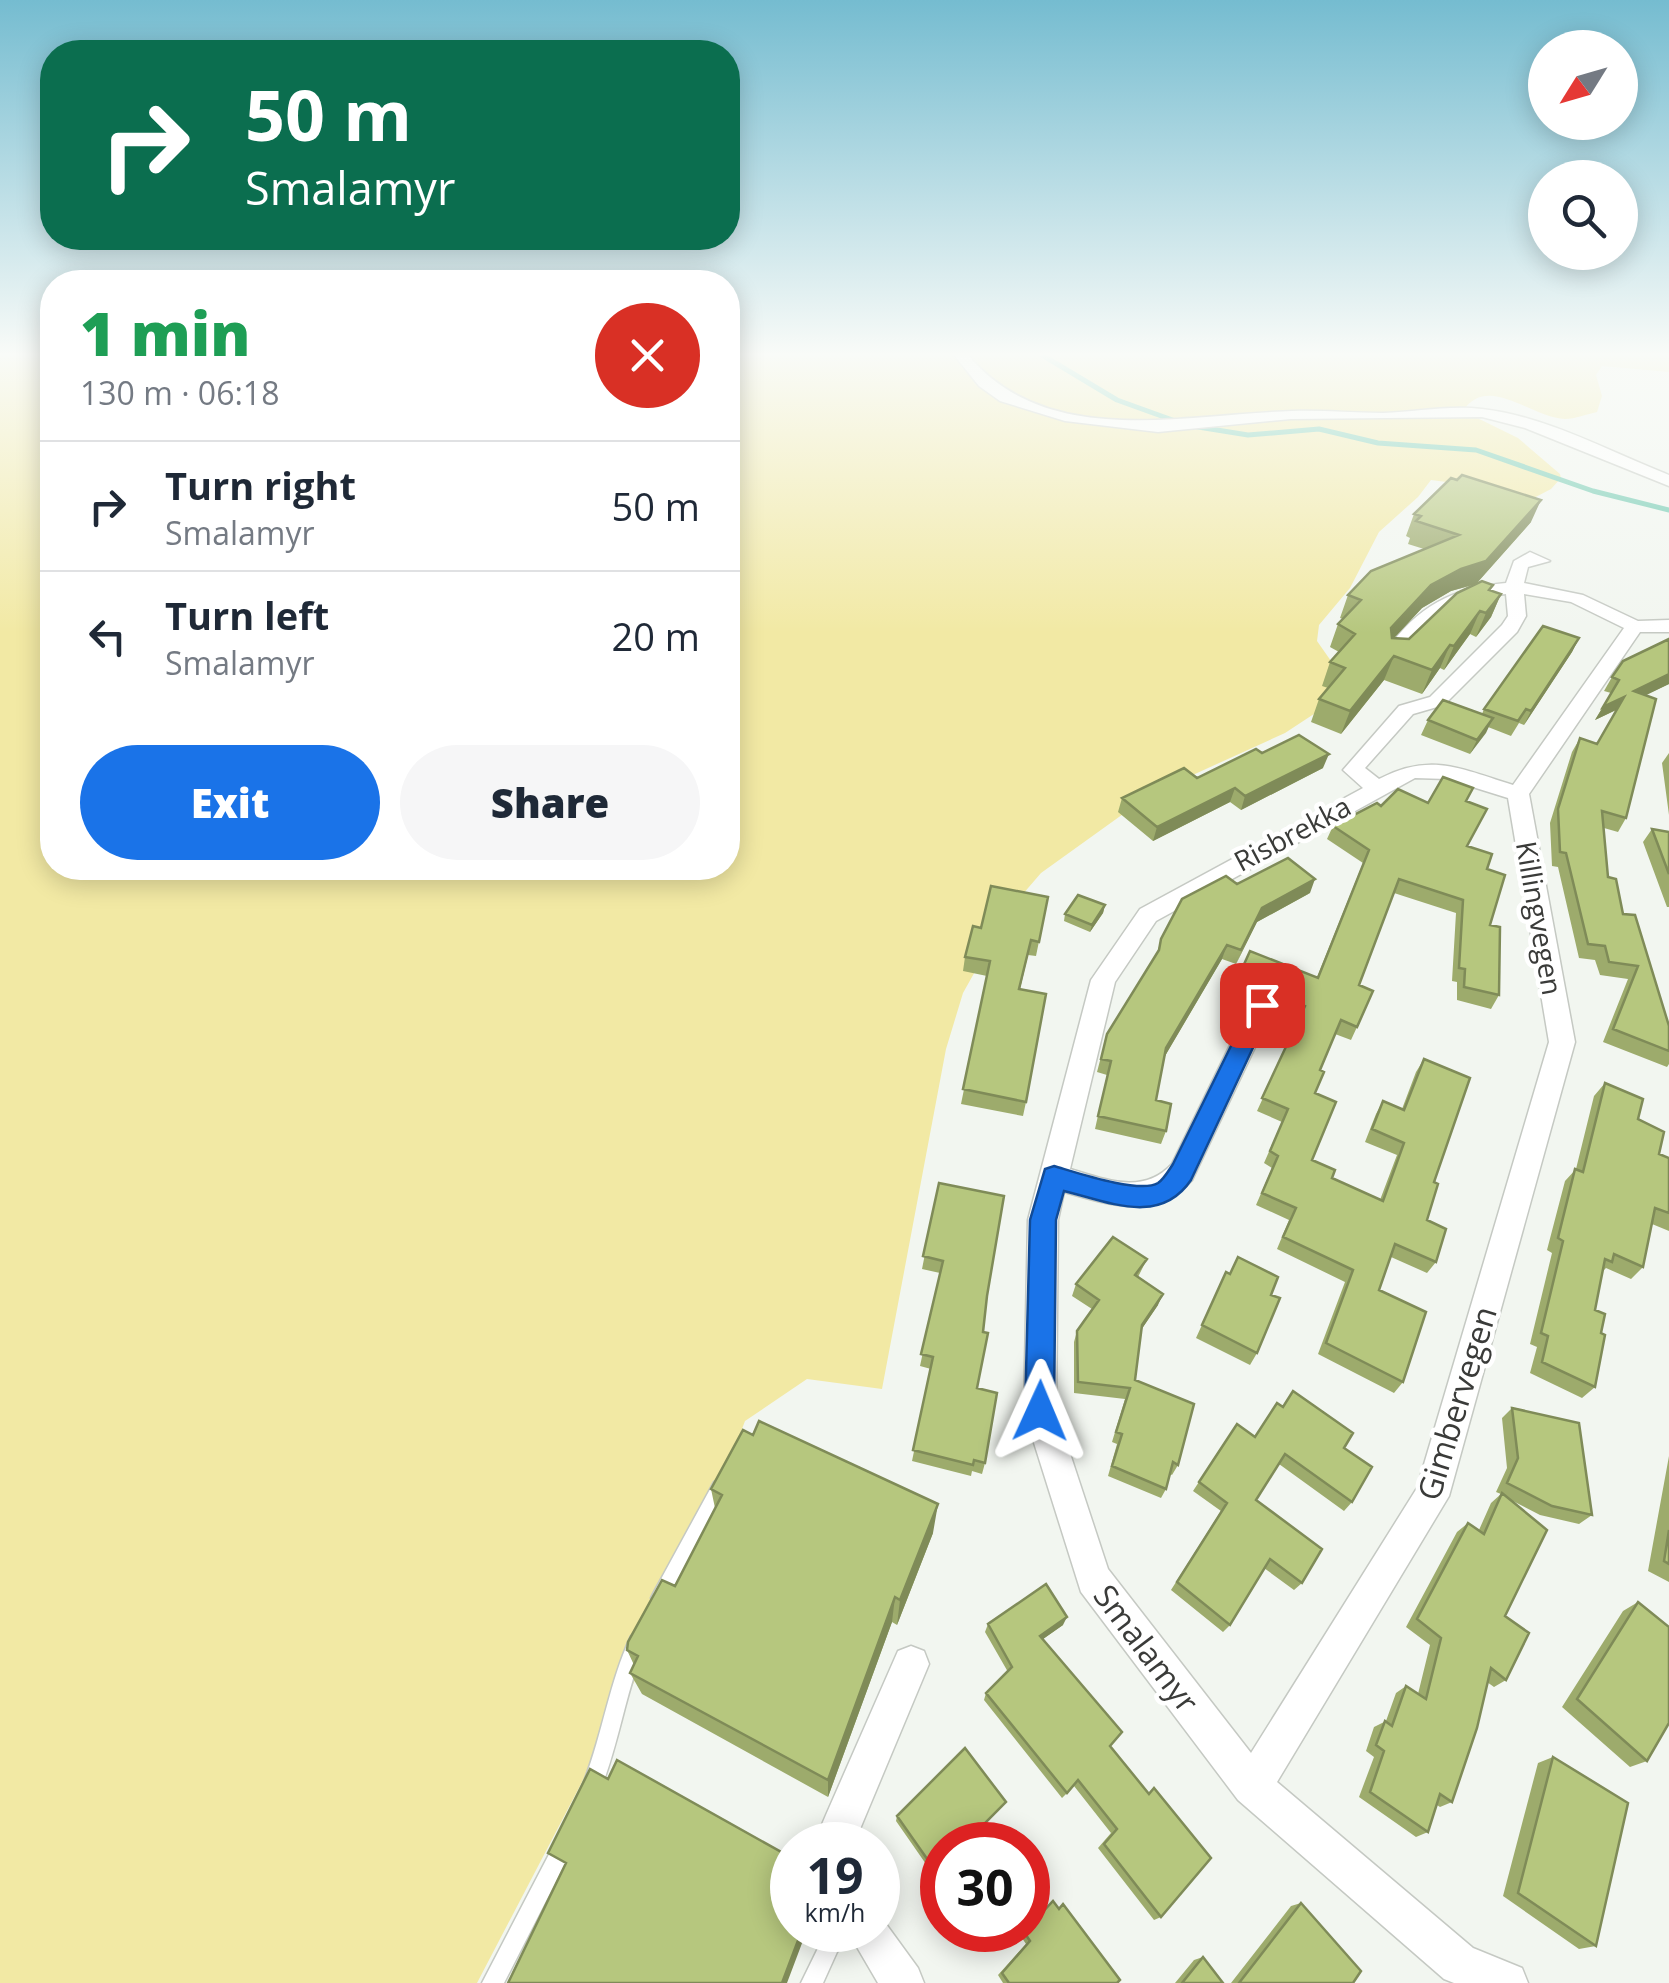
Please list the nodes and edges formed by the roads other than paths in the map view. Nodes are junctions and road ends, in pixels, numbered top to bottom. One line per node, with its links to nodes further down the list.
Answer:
1 (1586, 448): 2 (street)
2 (1669, 481)
3 (1541, 560): 4 (street)
4 (1514, 588): 6 (street); 7 (street); 8 (street, Risbrekka)
5 (1669, 626): 6 (street)
6 (1634, 627): 9 (street)
7 (1393, 656)
8 (1376, 788): 9 (street); 10 (street, Risbrekka)
9 (1518, 794): 12 (street, Killingvegen)
10 (1168, 902): 13 (street, Smalamyr)
11 (1262, 1005): 13 (street)
12 (1562, 1042): 16 (street, Gimbervegen)
13 (1054, 1177): 16 (street, Smalamyr)
14 (732, 1465): 21 (lane)
15 (911, 1664): 17 (street)
16 (1252, 1786): 20 (street, Smalamyr)
17 (843, 1822)
18 (827, 1952): 22 (lane)
19 (883, 1952): 23 (street)
20 (1453, 1974): 24 (street, Smalamyr)
21 (492, 1983)
22 (812, 1983)
23 (903, 1983)
24 (1507, 1983)

